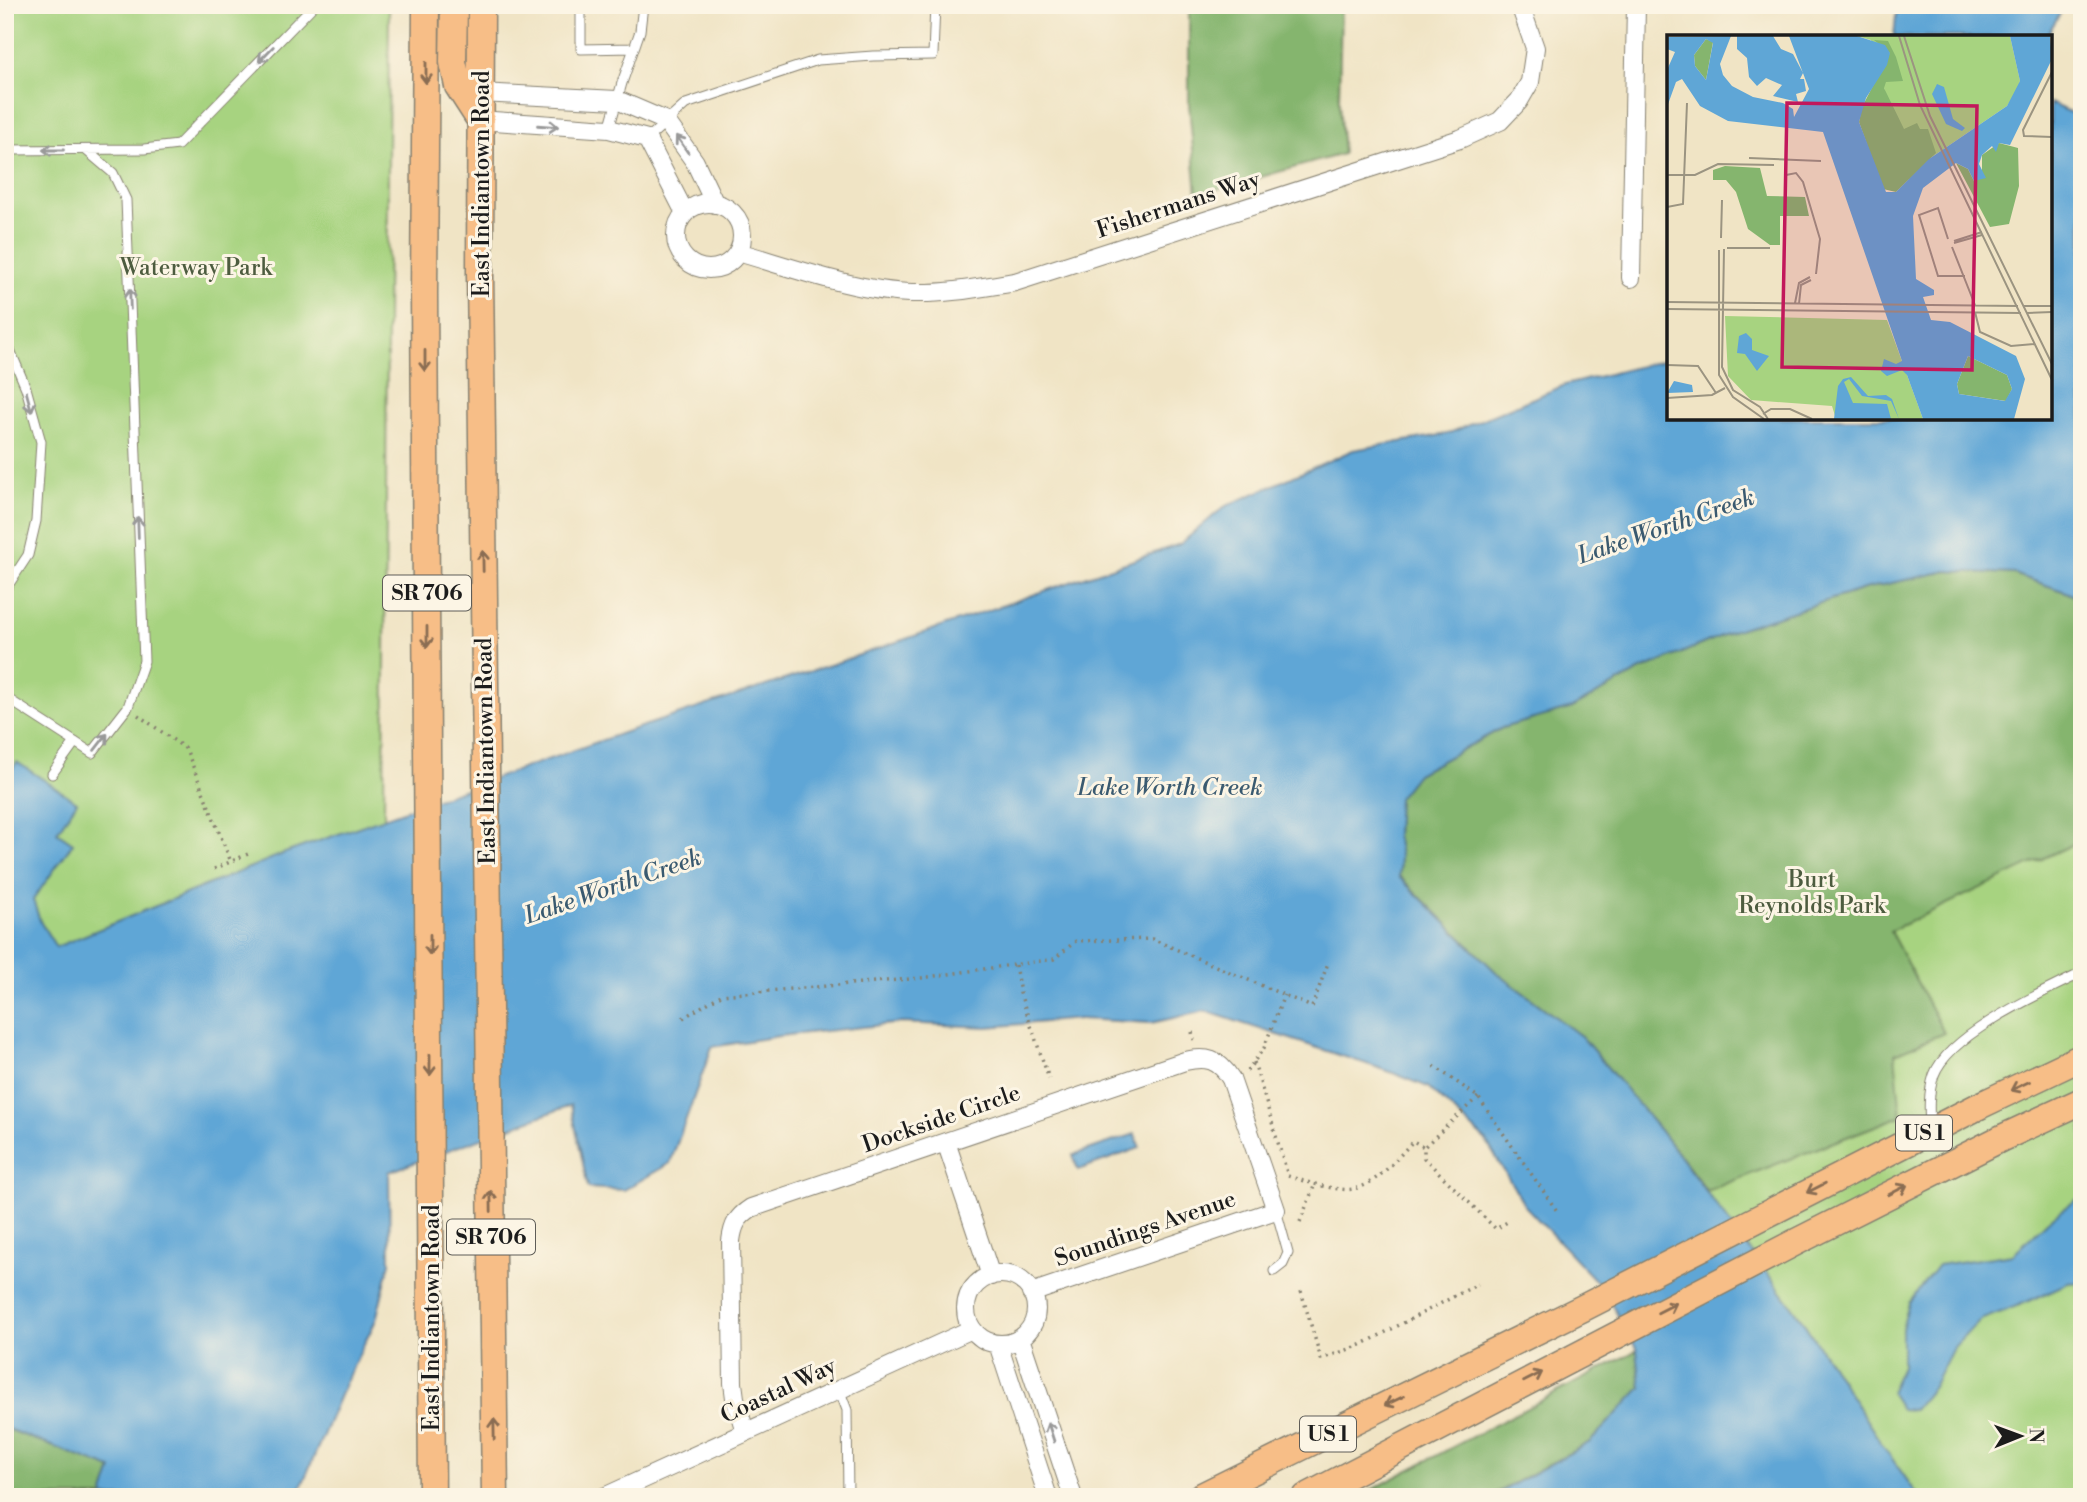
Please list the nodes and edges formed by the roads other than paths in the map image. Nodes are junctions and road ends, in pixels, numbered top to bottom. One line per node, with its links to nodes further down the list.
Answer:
1 (314, 5): 18 (lane, one-way to 18)
2 (426, 5): 42 (main road, East Indiantown Road / SR 706, one-way to 42)
3 (454, 5): 13 (main road)
4 (481, 5): 11 (main road, East Indiantown Road / SR 706)
5 (581, 5): 10 (lane)
6 (643, 5): 10 (lane)
7 (935, 5): 14 (lane)
8 (1520, 5): 21 (street, Fishermans Way)
9 (1636, 5): 22 (street)
10 (634, 48): 12 (lane)
11 (481, 93): 12 (street); 13 (main road, East Indiantown Road / SR 706)
12 (617, 100): 14 (street); 15 (lane)
13 (480, 120): 15 (street, one-way to 15); 43 (main road, East Indiantown Road / SR 706, one-way to 13)
14 (666, 121): 16 (lane); 19 (street, one-way to 14)
15 (609, 129): 16 (street)
16 (647, 139): 20 (street)
17 (5, 150): 18 (lane, one-way to 17)
18 (86, 150): 26 (lane, one-way to 18)
19 (715, 204): 20 (street); 21 (street)
20 (685, 213): 21 (street)
21 (738, 252)
22 (1631, 278)
23 (5, 338): 24 (lane, one-way to 24)
24 (5, 590)
25 (5, 697): 26 (lane)
26 (75, 742): 27 (lane)
27 (52, 774)
28 (2082, 973): 31 (lane)
29 (2082, 1057): 31 (main road, US 1, one-way to 31)
30 (2082, 1101): 49 (main road, US 1, one-way to 30)
31 (1930, 1130): 48 (main road, US 1, one-way to 48)
32 (946, 1142): 33 (street, Dockside Circle); 35 (street); 41 (street, Dockside Circle)
33 (1276, 1210): 34 (lane); 36 (street, Soundings Avenue)
34 (1274, 1271)
35 (991, 1276): 36 (street); 37 (street)
36 (1031, 1293): 38 (street)
37 (972, 1329): 39 (street); 40 (street, Coastal Way)
38 (1020, 1338): 39 (street); 47 (street, one-way to 38)
39 (998, 1344): 46 (street)
40 (839, 1389): 41 (street, Coastal Way); 45 (lane)
41 (745, 1432): 44 (street, Coastal Way)
42 (432, 1497)
43 (495, 1497)
44 (604, 1497)
45 (848, 1497)
46 (1048, 1497)
47 (1073, 1497)
48 (1200, 1497)
49 (1306, 1497)

